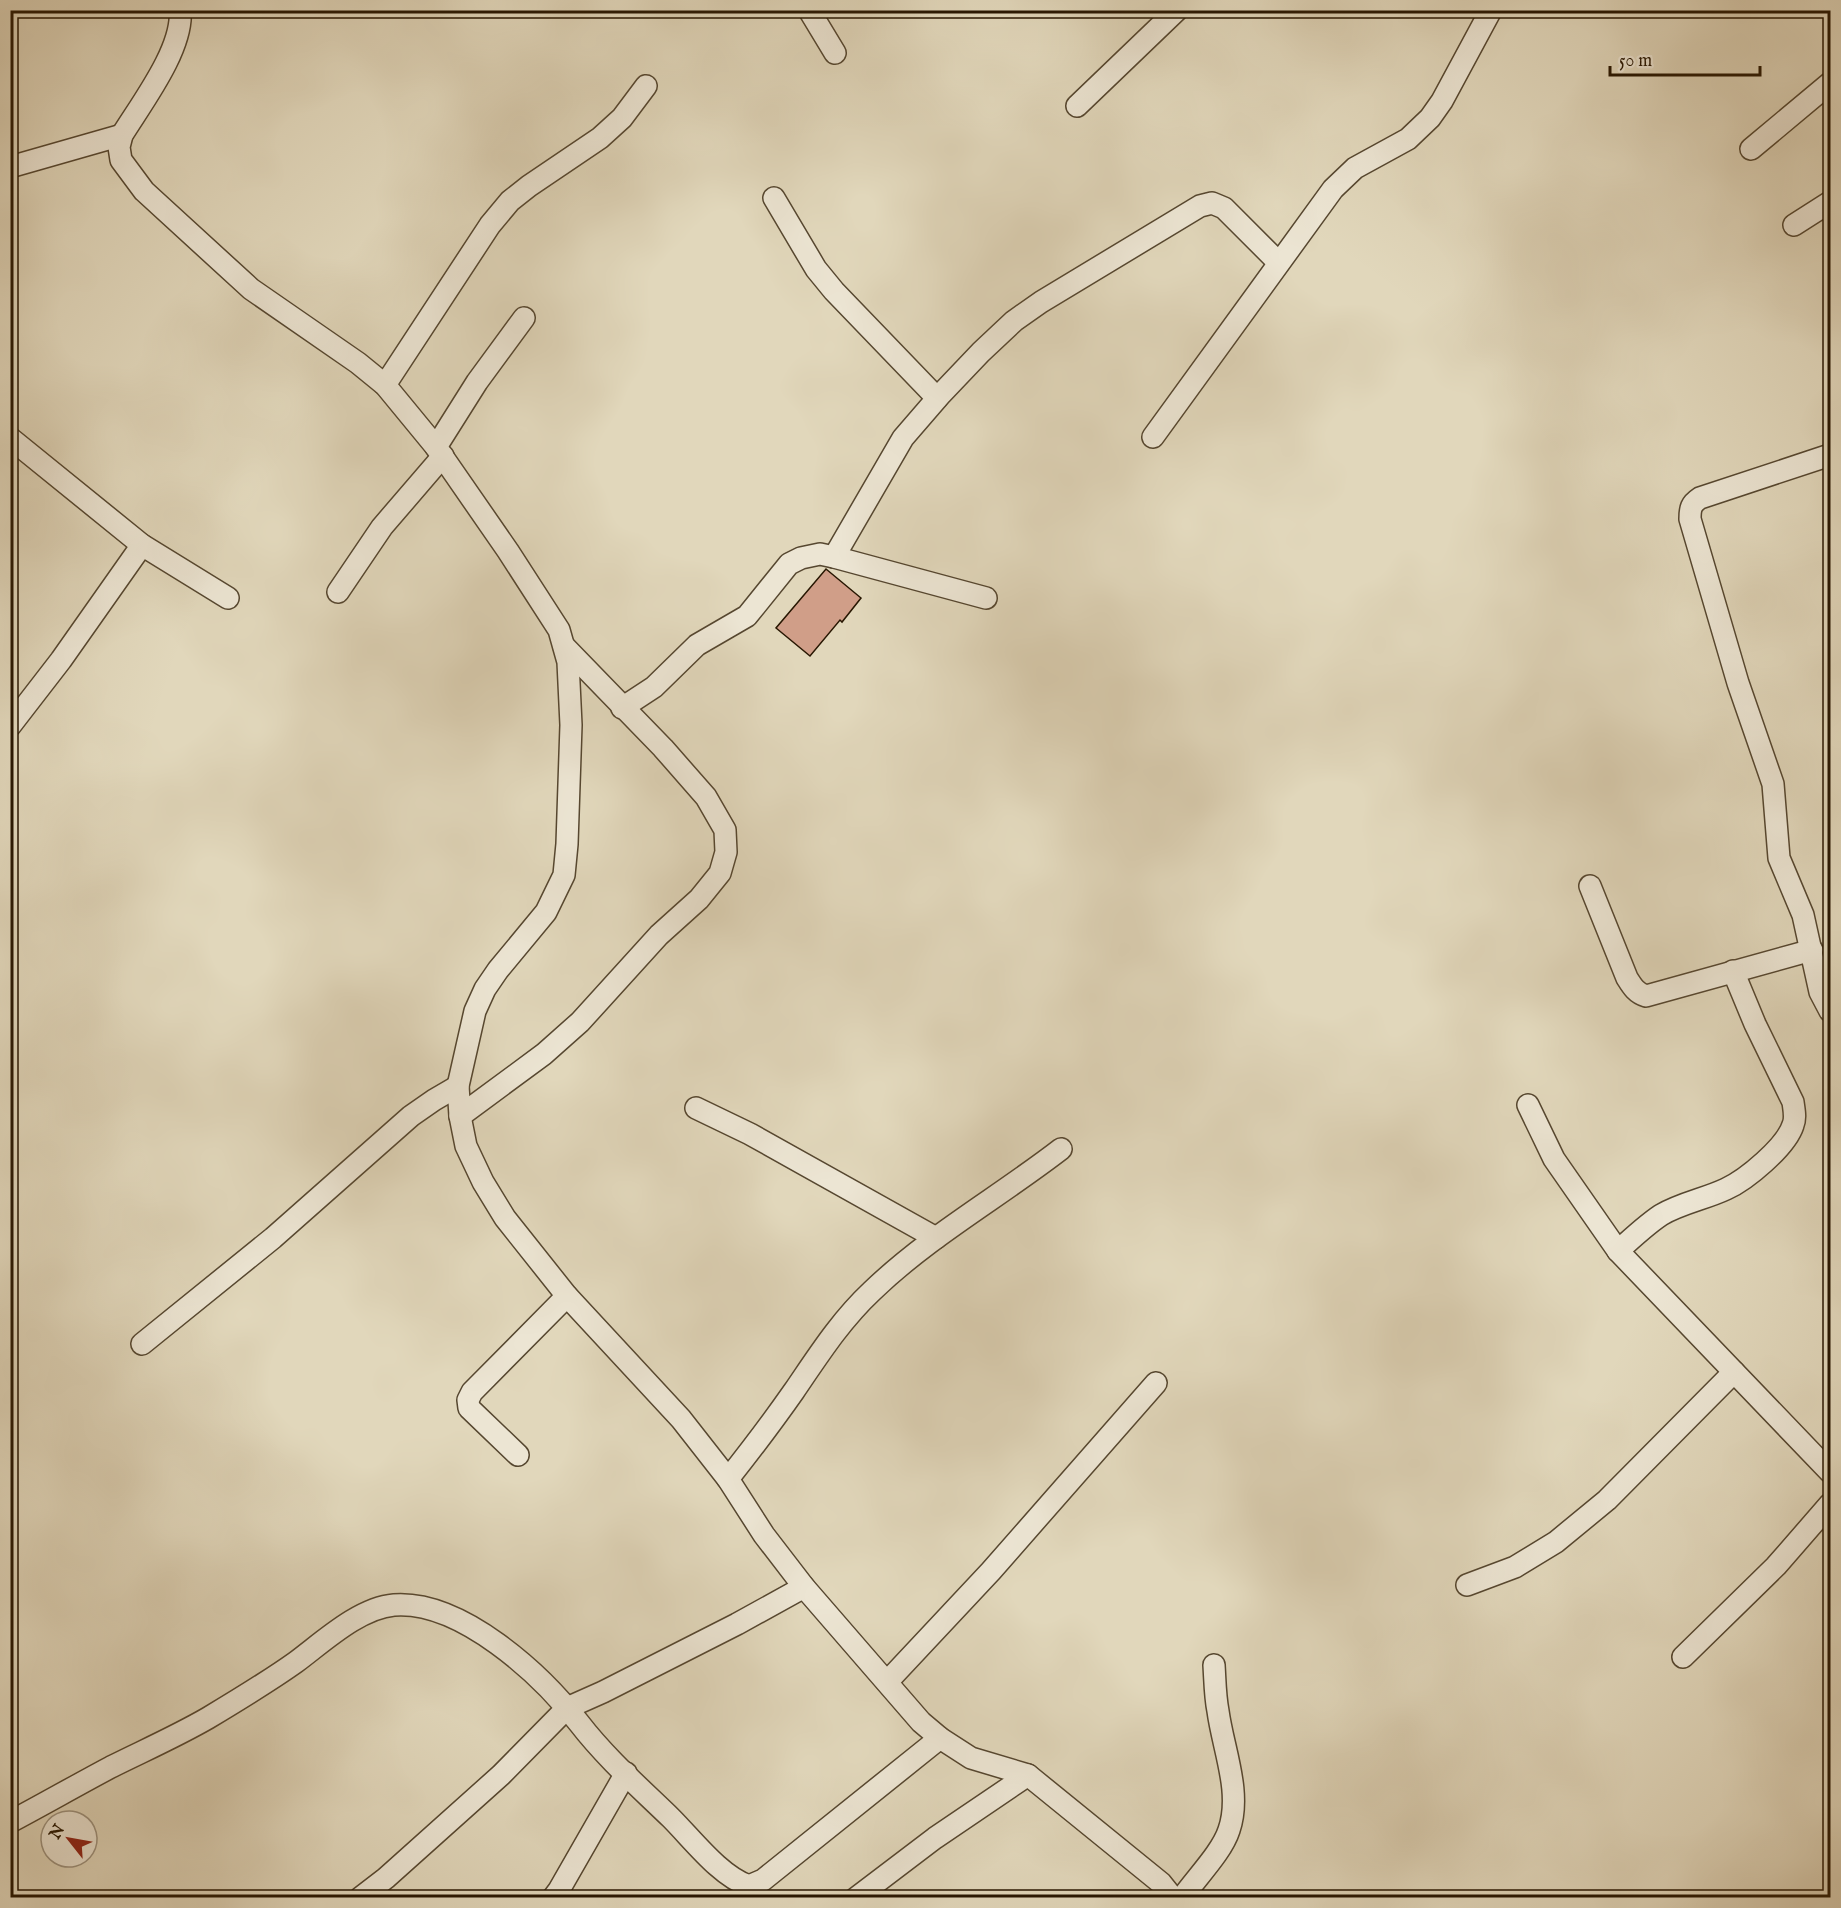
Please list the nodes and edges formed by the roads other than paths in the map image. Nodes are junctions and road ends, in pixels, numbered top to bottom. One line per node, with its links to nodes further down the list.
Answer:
1 (180, 10): 9 (street)
2 (809, 10): 5 (street)
3 (1177, 10): 8 (street)
4 (1491, 10): 15 (street)
5 (835, 54)
6 (1830, 83): 10 (street)
7 (646, 86): 17 (street)
8 (1077, 106)
9 (122, 135): 11 (street); 17 (street)
10 (1751, 149)
11 (10, 167)
12 (774, 198): 18 (street)
13 (1830, 202): 14 (street)
14 (1794, 225)
15 (1278, 262): 18 (street); 19 (street)
16 (524, 318): 21 (street)
17 (385, 385): 21 (street)
18 (937, 398): 24 (street)
19 (1153, 437)
20 (14, 449): 23 (street)
21 (439, 451): 25 (street); 28 (street)
22 (1830, 454): 32 (street)
23 (142, 545): 26 (street); 30 (street)
24 (834, 556): 27 (street); 29 (street)
25 (338, 592)
26 (228, 598)
27 (986, 598)
28 (564, 645): 29 (street); 35 (street)
29 (622, 708): 38 (street)
30 (10, 726)
31 (1590, 886): 33 (street)
32 (1812, 950): 33 (street); 34 (street)
33 (1733, 971): 41 (street)
34 (1830, 1011)
35 (458, 1086): 38 (street); 43 (street)
36 (1528, 1105): 41 (street)
37 (696, 1108): 40 (street)
38 (460, 1116): 42 (street)
39 (1061, 1149): 40 (street)
40 (936, 1238): 48 (street)
41 (1618, 1251): 44 (street)
42 (567, 1296): 46 (street); 48 (street)
43 (142, 1344)
44 (1734, 1372): 47 (street); 50 (street)
45 (1156, 1383): 54 (street)
46 (518, 1455)
47 (1830, 1472)
48 (728, 1479): 51 (street)
49 (1830, 1504): 52 (street)
50 (1467, 1585)
51 (804, 1587): 54 (street); 55 (street)
52 (1683, 1657)
53 (1214, 1665): 64 (street)
54 (887, 1682): 56 (street)
55 (567, 1708): 57 (street); 59 (street); 60 (street)
56 (940, 1738): 57 (street); 58 (street)
57 (626, 1773): 61 (street)
58 (1028, 1775): 62 (street); 63 (street)
59 (10, 1822)
60 (360, 1898)
61 (553, 1898)
62 (856, 1898)
63 (1173, 1898)
64 (1182, 1898)

